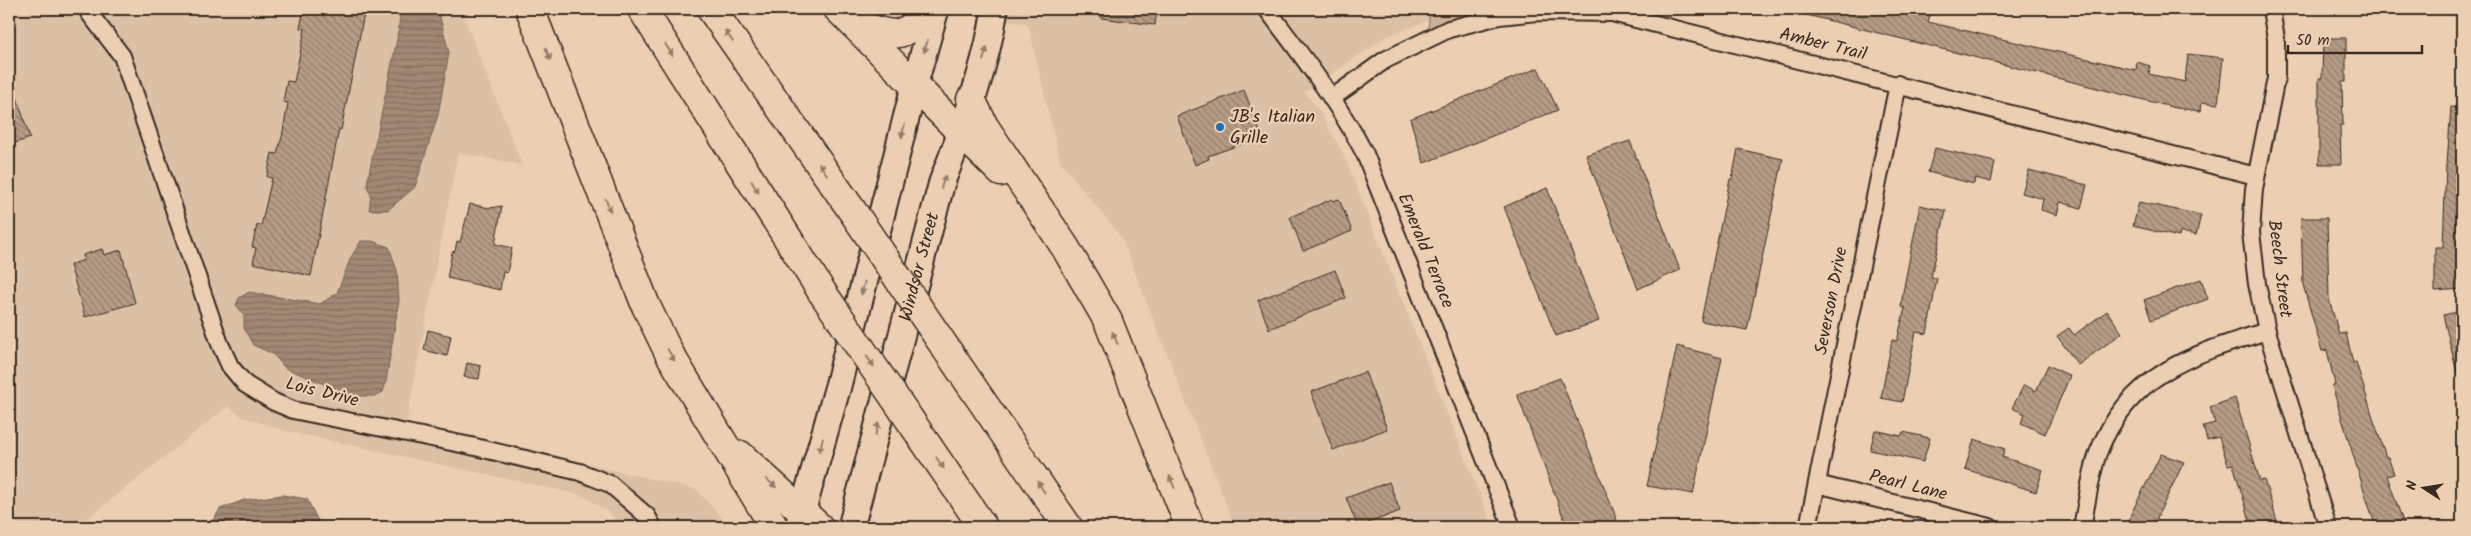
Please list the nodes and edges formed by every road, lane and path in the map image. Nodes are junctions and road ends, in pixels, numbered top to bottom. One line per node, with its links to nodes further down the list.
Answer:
1 (530, 9): 20 (highway, one-way to 20)
2 (642, 9): 26 (highway, one-way to 26, bridge)
3 (711, 9): 27 (highway, one-way to 3, bridge)
4 (927, 9): 10 (highway)
5 (936, 9): 12 (main road, one-way to 12)
6 (995, 9): 15 (main road, Windsor Street, one-way to 6)
7 (1267, 9): 14 (street, Emerald Terrace)
8 (2271, 9): 17 (street, Beech Street)
9 (89, 13): 23 (street, Lois Drive)
10 (842, 13): 12 (highway)
11 (1640, 14): 13 (street, Amber Trail); 14 (street, Amber Trail)
12 (915, 83): 16 (highway); 22 (main road, one-way to 22)
13 (1898, 84): 17 (street, Amber Trail); 21 (street, Severson Drive)
14 (1332, 98): 29 (street, Emerald Terrace)
15 (971, 99): 16 (main road, Windsor Street); 18 (highway)
16 (961, 134): 18 (highway); 25 (main road, Windsor Street, one-way to 16)
17 (2256, 176): 19 (street, Beech Street)
18 (1039, 208): 28 (highway, one-way to 18)
19 (2267, 331): 32 (street); 33 (street, Beech Street)
20 (722, 439): 22 (highway, one-way to 22); 24 (highway)
21 (1817, 484): 30 (street, Severson Drive); 31 (street, Pearl Lane)
22 (806, 521)
23 (654, 527)
24 (774, 527)
25 (850, 527)
26 (983, 527)
27 (1068, 527)
28 (1190, 527)
29 (1512, 527)
30 (1808, 527)
31 (1990, 527)
32 (2082, 527)
33 (2328, 527)

